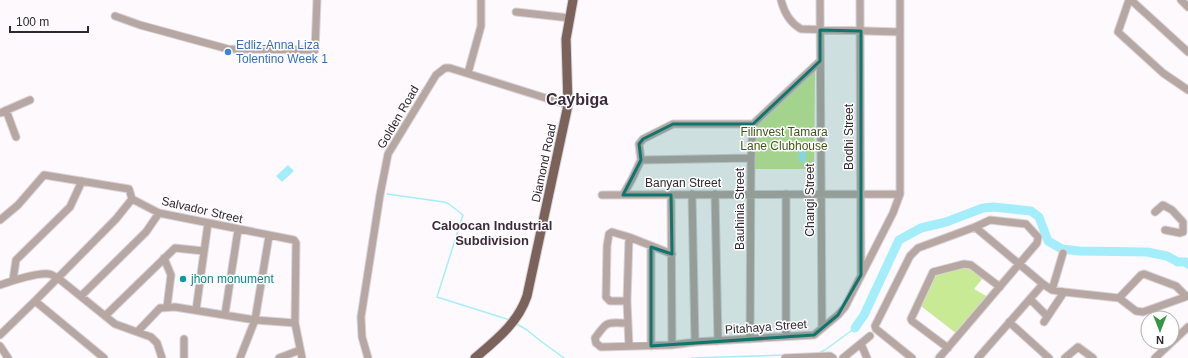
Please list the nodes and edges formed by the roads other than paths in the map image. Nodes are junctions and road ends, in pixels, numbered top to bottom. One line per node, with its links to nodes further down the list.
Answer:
1 (317, 0): 12 (street)
2 (481, 0): 19 (street)
3 (573, 0): 13 (main road, Diamond Road)
4 (781, 0): 14 (street)
5 (820, 0): 14 (street, Changi Street)
6 (860, 0): 15 (street, Bodhi Street)
7 (900, 0): 16 (street)
8 (1130, 0): 17 (street); 20 (street)
9 (1181, 0): 10 (street)
10 (1188, 7)
11 (516, 12): 13 (street)
12 (115, 16)
13 (570, 18): 22 (main road, Diamond Road)
14 (820, 30): 15 (street); 18 (street, Changi Street)
15 (861, 31): 16 (street); 29 (street, Bodhi Street)
16 (900, 32): 36 (street)
17 (1188, 52)
18 (820, 61): 24 (street); 35 (street, Changi Street)
19 (468, 73): 22 (street, Golden Road); 104 (street, Golden Road)
20 (1188, 90)
21 (30, 100): 23 (street)
22 (568, 105): 105 (main road, Diamond Road)
23 (3, 112): 25 (street)
24 (753, 124): 26 (street, Bauhinia Street); 27 (street)
25 (16, 137)
26 (751, 158): 27 (street); 33 (street, Bauhinia Street)
27 (641, 160): 38 (street)
28 (82, 181): 39 (street, Salvador Street); 42 (street, Salvador Street); 58 (street)
29 (860, 193): 35 (street, Banyan Street); 36 (street, Banyan Street); 56 (street, Bodhi Street)
30 (671, 194): 31 (street, Banyan Street); 38 (street, Banyan Street); 53 (street)
31 (692, 194): 32 (street, Banyan Street); 87 (street)
32 (715, 194): 33 (street, Banyan Street); 86 (street)
33 (751, 194): 34 (street, Banyan Street); 85 (street, Bauhinia Street)
34 (786, 194): 35 (street, Banyan Street); 82 (street)
35 (821, 194): 79 (street, Changi Street)
36 (900, 194): 56 (street, Pitahaya Street)
37 (602, 195): 38 (street, Banyan Street)
38 (623, 195)
39 (132, 199): 41 (street, Salvador Street); 57 (street)
40 (1155, 212): 47 (street)
41 (159, 214): 43 (street, Salvador Street); 64 (street)
42 (0, 220)
43 (208, 223): 45 (street, Salvador Street); 51 (street)
44 (975, 227): 55 (street); 55 (street); 96 (street)
45 (238, 230): 48 (street, Salvador Street); 72 (street)
46 (1165, 230): 47 (street)
47 (1186, 233)
48 (269, 236): 74 (street); 76 (street, Salvador Street)
49 (629, 237): 50 (street); 69 (street); 69 (street)
50 (651, 247): 53 (street); 92 (street)
51 (204, 251): 54 (street); 71 (street)
52 (1063, 253): 62 (street)
53 (672, 254): 89 (street)
54 (164, 258): 70 (street); 73 (street)
55 (1019, 264): 59 (street); 61 (street)
56 (861, 275): 79 (street, Pitahaya Street)
57 (58, 278): 58 (street); 64 (street); 68 (street)
58 (13, 280): 60 (street)
59 (1043, 284): 62 (street); 67 (street)
60 (0, 285)
61 (1000, 287): 93 (street); 93 (street)
62 (1052, 290): 63 (street)
63 (1064, 292): 66 (street); 67 (street)
64 (81, 296): 73 (street)
65 (1187, 296): 66 (street); 66 (street)
66 (1119, 298)
67 (1030, 299): 75 (street)
68 (35, 301): 81 (street); 98 (street)
69 (627, 301): 77 (street)
70 (166, 307): 71 (street); 80 (street)
71 (196, 310): 72 (street)
72 (225, 314): 74 (street)
73 (105, 316): 80 (street)
74 (255, 320): 76 (street); 101 (street)
75 (1008, 322): 112 (street); 113 (street)
76 (295, 323): 94 (street)
77 (628, 323): 91 (street); 91 (street, Pitahaya Street)
78 (1188, 327): 116 (street)
79 (822, 328): 82 (street, Pitahaya Street)
80 (138, 331): 99 (street)
81 (0, 335)
82 (786, 336): 85 (street, Pitahaya Street)
83 (870, 336): 88 (street)
84 (184, 339): 100 (street)
85 (750, 339): 86 (street, Pitahaya Street)
86 (718, 341): 87 (street, Pitahaya Street)
87 (695, 342): 89 (street, Pitahaya Street)
88 (861, 344): 109 (street); 110 (street)
89 (672, 345): 92 (street, Pitahaya Street)
90 (0, 346): 97 (street)
91 (629, 346): 92 (street, Pitahaya Street)
92 (651, 346)
93 (948, 348): 111 (street)
94 (300, 350): 102 (street); 103 (street)
95 (815, 357): 107 (street); 108 (street)
96 (907, 357)
97 (8, 358)
98 (104, 358)
99 (162, 358)
100 (184, 358)
101 (240, 358)
102 (278, 358)
103 (302, 358)
104 (368, 358)
105 (476, 358)
106 (785, 358): 107 (street)
107 (795, 358)
108 (833, 358)
109 (843, 358)
110 (867, 358)
111 (939, 358)
112 (978, 358)
113 (1049, 358)
114 (1065, 358): 115 (street)
115 (1092, 358)
116 (1155, 358)

